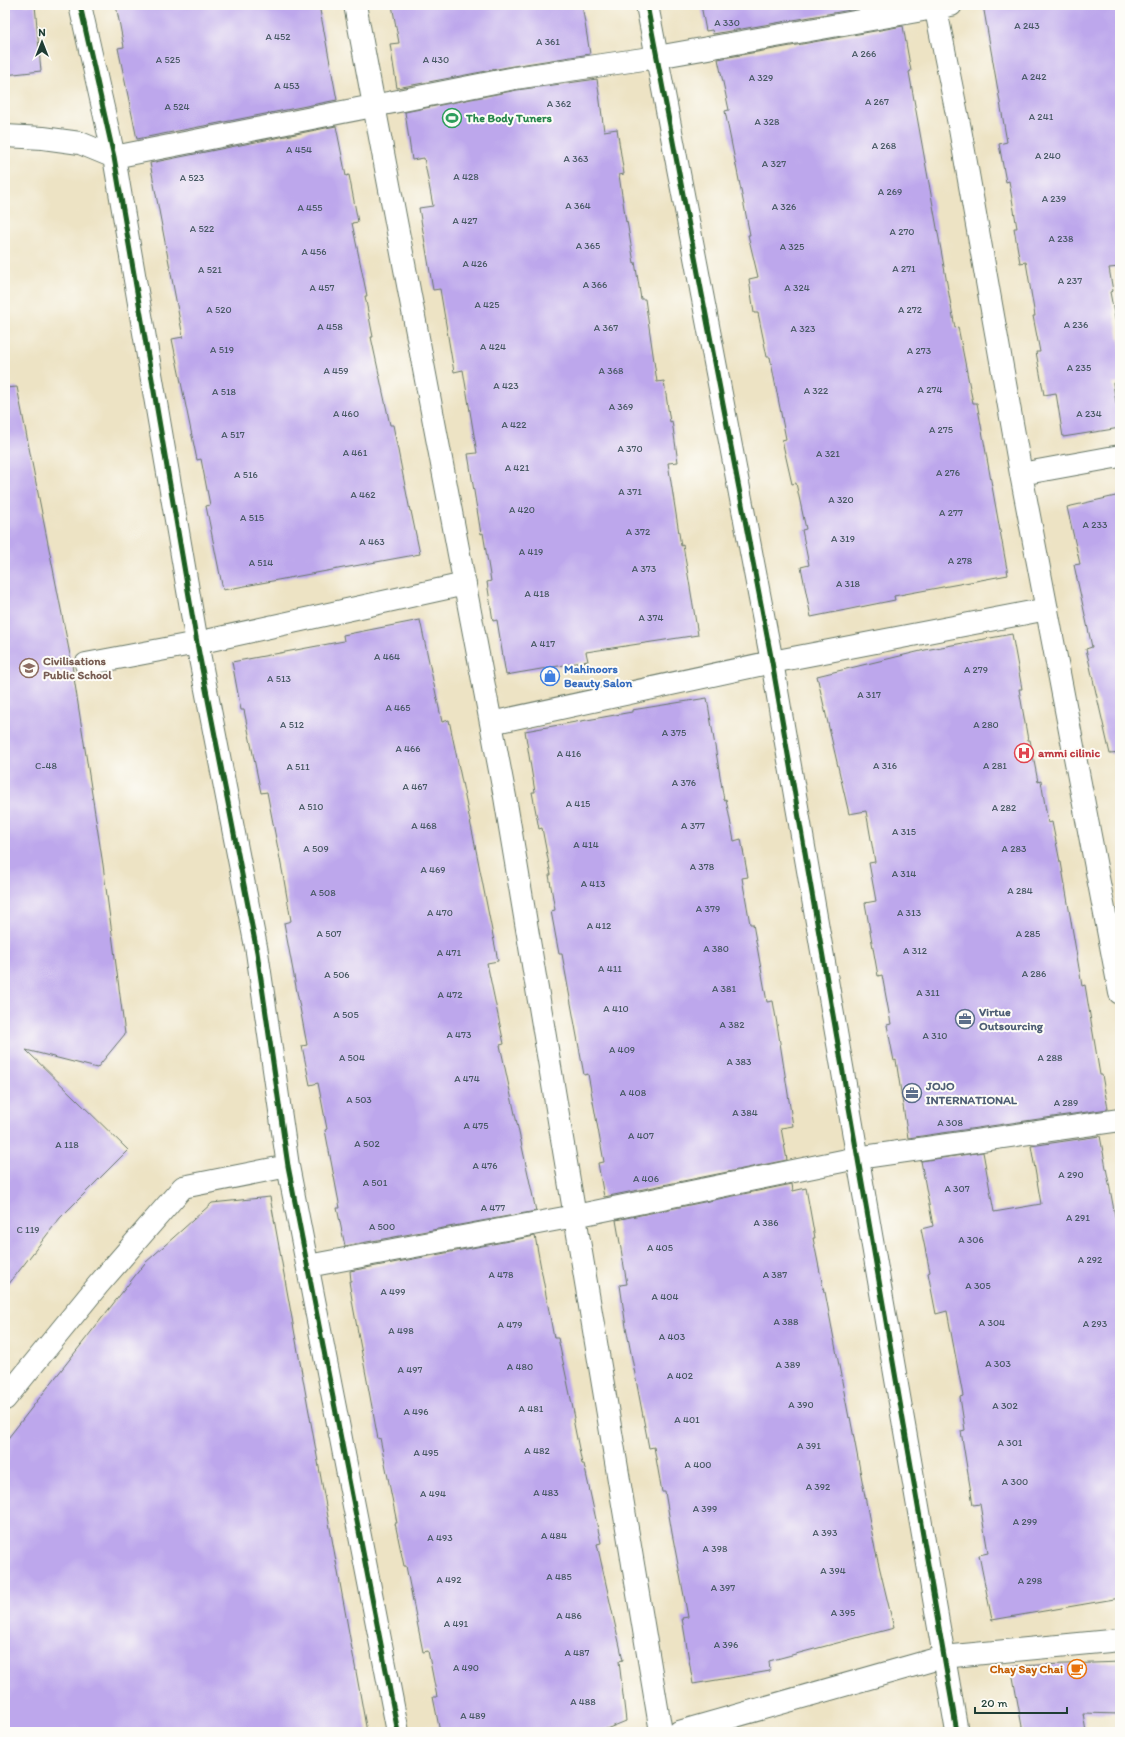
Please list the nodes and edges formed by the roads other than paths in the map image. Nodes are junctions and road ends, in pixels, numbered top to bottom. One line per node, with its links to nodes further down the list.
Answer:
1 (80, 5): 8 (street)
2 (354, 5): 6 (street)
3 (647, 5): 5 (street)
4 (941, 6): 5 (street); 10 (street)
5 (657, 57): 6 (street); 14 (street)
6 (373, 106): 8 (street); 11 (street)
7 (5, 136): 8 (street)
8 (114, 157): 13 (street)
9 (1120, 456): 10 (street)
10 (1021, 474): 12 (street)
11 (465, 584): 13 (street); 16 (street)
12 (1047, 609): 14 (street); 17 (street)
13 (197, 642): 15 (street); 20 (street)
14 (772, 662): 16 (street); 19 (street)
15 (86, 664)
16 (491, 723): 21 (street)
17 (1120, 993)
18 (1120, 1120): 19 (street)
19 (857, 1158): 21 (street); 25 (street)
20 (288, 1166): 22 (street); 23 (street)
21 (575, 1216): 22 (street); 27 (street)
22 (308, 1266): 26 (street)
23 (5, 1398)
24 (1120, 1640): 25 (street)
25 (943, 1657): 28 (street); 29 (street)
26 (398, 1732)
27 (661, 1732)
28 (679, 1732)
29 (957, 1732)

